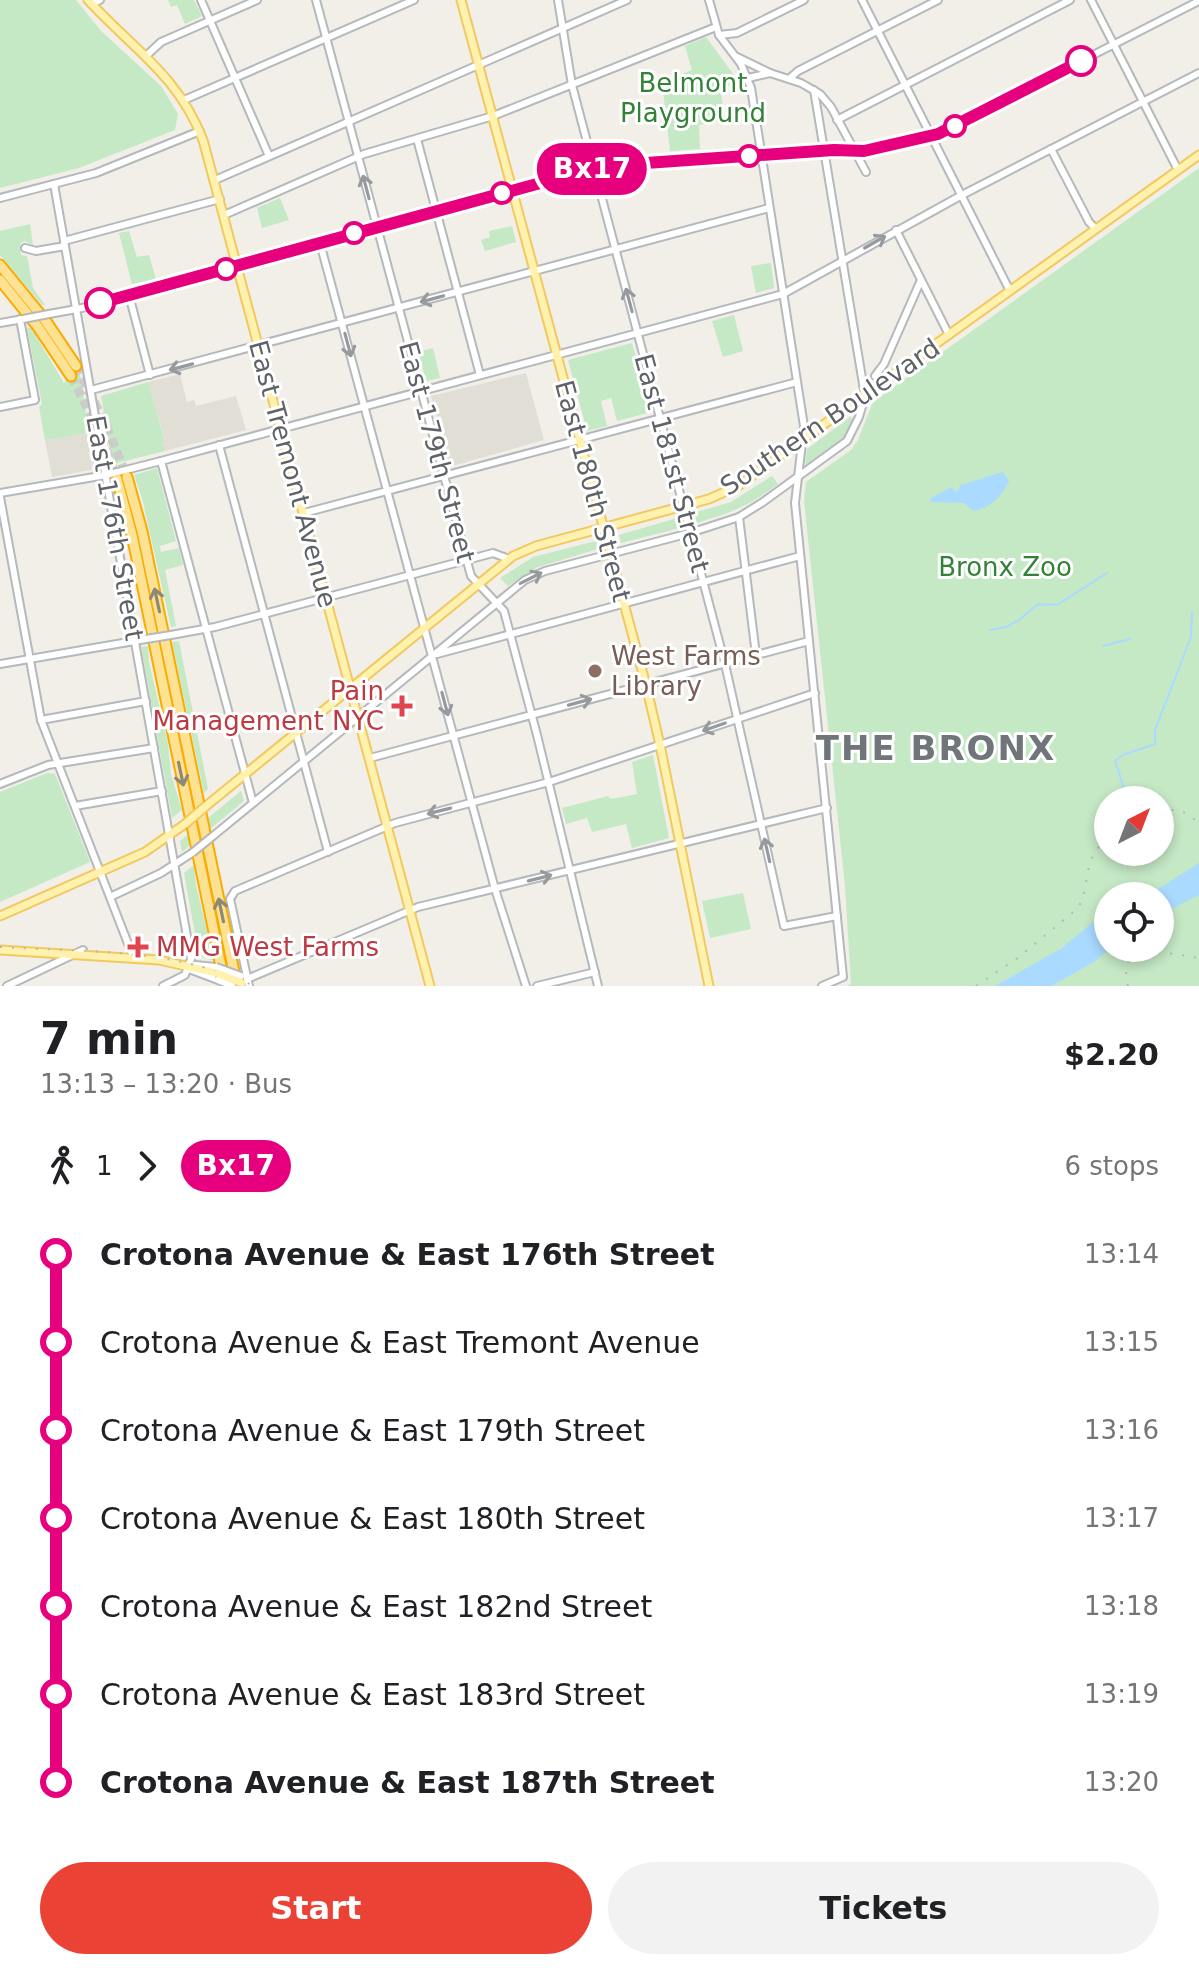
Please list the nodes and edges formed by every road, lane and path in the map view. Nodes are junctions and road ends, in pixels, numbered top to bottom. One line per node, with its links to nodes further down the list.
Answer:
1 (100, 0): 16 (street)
2 (201, 0): 17 (street)
3 (257, 0): 17 (street)
4 (316, 0): 21 (street, East 179th Street)
5 (414, 0): 21 (street)
6 (461, 0): 25 (main road, East 180th Street)
7 (558, 0): 18 (street, East 181st Street)
8 (627, 0): 18 (street)
9 (709, 0): 19 (street)
10 (804, 0): 19 (street)
11 (862, 0): 20 (street)
12 (938, 0): 20 (street)
13 (1070, 0): 32 (street)
14 (1091, 0): 22 (street)
15 (1199, 1): 22 (street)
16 (90, 2): 23 (main road, East Tremont Avenue)
17 (210, 21): 23 (street); 28 (street)
18 (562, 29): 25 (street); 31 (street, East 181st Street)
19 (718, 31): 24 (street); 31 (street)
20 (878, 31): 30 (street); 32 (street)
21 (326, 37): 28 (street); 38 (street, East 179th Street)
22 (1114, 45): 35 (street); 40 (street)
23 (146, 56): 34 (main road, East Tremont Avenue)
24 (736, 57): 26 (street); 29 (street)
25 (479, 65): 36 (main road, East 180th Street); 38 (street)
26 (770, 73): 29 (street); 30 (street)
27 (1199, 73): 35 (street)
28 (234, 77): 34 (street); 47 (street)
29 (748, 78): 45 (street)
30 (789, 79): 33 (street)
31 (572, 85): 36 (street); 49 (street, East 181st Street)
32 (905, 85): 37 (street); 40 (street)
33 (814, 90): 37 (street); 44 (street)
34 (184, 100): 39 (main road, East Tremont Avenue)
35 (1143, 102): 42 (street); 50 (street)
36 (493, 116): 41 (street); 54 (main road, East 180th Street)
37 (837, 120): 43 (street)
38 (349, 122): 47 (street); 48 (street, East 179th Street)
39 (200, 131): 52 (main road, East Tremont Avenue); 53 (street)
40 (932, 136): 43 (street); 55 (street)
41 (417, 139): 48 (street); 59 (street)
42 (1051, 149): 55 (street); 62 (street)
43 (855, 150): 44 (street); 51 (street)
44 (825, 151): 45 (street); 68 (street)
45 (761, 155): 49 (street); 58 (street)
46 (1199, 155): 50 (main road, Southern Boulevard)
47 (269, 156): 52 (street)
48 (358, 157): 60 (street); 61 (street, East 179th Street, one-way to 48)
49 (594, 169): 54 (street); 67 (street, East 181st Street)
50 (1178, 170): 62 (main road, Southern Boulevard)
51 (866, 172)
52 (215, 180): 57 (main road, East Tremont Avenue)
53 (54, 184): 56 (street); 64 (street, East 176th Street)
54 (513, 190): 59 (street); 71 (main road, East 180th Street)
55 (962, 195): 63 (street); 74 (street)
56 (0, 198)
57 (220, 199): 60 (main road, East Tremont Avenue); 64 (street)
58 (769, 208): 67 (street); 76 (street)
59 (437, 210): 61 (street); 75 (street)
60 (224, 215): 70 (main road, East Tremont Avenue)
61 (377, 227): 65 (street); 78 (street, East 179th Street)
62 (1096, 229): 74 (main road, Southern Boulevard)
63 (896, 230): 68 (street, one-way to 63); 73 (street)
64 (64, 243): 66 (street); 79 (street, East 176th Street)
65 (320, 243): 70 (street); 82 (street)
66 (25, 248)
67 (615, 249): 71 (street); 83 (street, East 181st Street, one-way to 67)
68 (843, 261): 76 (street); 95 (street)
69 (0, 265): 87 (highway)
70 (237, 266): 77 (street); 85 (main road, East Tremont Avenue)
71 (534, 271): 75 (street); 86 (main road, East 180th Street)
72 (0, 280): 90 (highway)
73 (921, 280): 84 (street); 91 (street)
74 (1010, 291): 84 (main road, Southern Boulevard)
75 (458, 292): 78 (street, one-way to 78); 89 (street)
76 (783, 294): 83 (street); 92 (street)
77 (129, 295): 79 (street); 88 (street)
78 (399, 308): 82 (street); 94 (street, East 179th Street)
79 (76, 309): 80 (street, bridge); 93 (street, East 176th Street)
80 (22, 319): 81 (street); 96 (street)
81 (0, 323)
82 (342, 323): 85 (street); 97 (street, one-way to 97)
83 (638, 334): 86 (street); 98 (street, East 181st Street)
84 (949, 335): 95 (main road, Southern Boulevard)
85 (259, 346): 88 (street, one-way to 88); 99 (main road, East Tremont Avenue)
86 (557, 356): 89 (street); 100 (main road, East 180th Street)
87 (76, 366)
88 (150, 375): 93 (street)
89 (480, 375): 94 (street)
90 (71, 376)
91 (875, 376)
92 (797, 382): 98 (street); 101 (street)
93 (91, 390): 104 (street, East 176th Street)
94 (421, 392): 97 (street); 105 (street, East 179th Street)
95 (865, 396): 101 (main road, Southern Boulevard); 106 (street)
96 (0, 407)
97 (364, 407): 99 (street); 107 (street)
98 (661, 418): 100 (street); 109 (street, East 181st Street)
99 (281, 428): 102 (street); 110 (main road, East Tremont Avenue)
100 (580, 440): 105 (street); 112 (main road, East 180th Street)
101 (804, 440): 106 (street); 109 (main road, Southern Boulevard)
102 (219, 445): 103 (street); 125 (street)
103 (161, 461): 104 (street); 127 (street)
104 (106, 475): 108 (street); 129 (street, East 176th Street)
105 (444, 476): 107 (street); 117 (street, East 179th Street)
106 (797, 478): 111 (street); 115 (street)
107 (386, 492): 110 (street); 119 (street)
108 (0, 495): 133 (street)
109 (684, 506): 112 (main road, Southern Boulevard); 113 (street, East 181st Street)
110 (304, 513): 122 (main road, East Tremont Avenue)
111 (739, 517): 113 (street); 118 (street)
112 (603, 528): 114 (main road, East 180th Street); 116 (main road, Southern Boulevard)
113 (690, 533): 114 (street); 121 (street, East 181st Street)
114 (610, 553): 123 (street, one-way to 114); 124 (main road, East 180th Street)
115 (800, 556): 118 (street); 130 (street)
116 (509, 559): 117 (street); 120 (main road, Southern Boulevard)
117 (466, 560): 119 (street); 120 (street, East 179th Street)
118 (745, 571): 121 (street); 132 (street)
119 (409, 575): 122 (street); 126 (street)
120 (478, 583): 123 (street, East 179th Street); 126 (main road, Southern Boulevard)
121 (703, 583): 124 (street); 135 (street, East 181st Street)
122 (326, 597): 125 (street); 137 (main road, East Tremont Avenue)
123 (497, 602): 128 (street, East 179th Street); 131 (street)
124 (624, 604): 128 (street); 136 (main road, East 180th Street)
125 (264, 614): 127 (street); 144 (street)
126 (424, 628): 131 (street); 137 (main road, Southern Boulevard)
127 (206, 629): 129 (street, bridge); 151 (street)
128 (510, 634): 131 (street); 140 (street, East 179th Street)
129 (135, 641): 133 (street); 139 (street, East 176th Street)
130 (809, 641): 132 (street); 138 (street)
131 (432, 655): 141 (street); 145 (street, one-way to 145)
132 (756, 655): 135 (street)
133 (29, 659): 134 (street); 143 (street)
134 (0, 664)
135 (725, 664): 136 (street); 142 (street, East 181st Street)
136 (646, 685): 140 (street, one-way to 136); 146 (main road, East 180th Street)
137 (350, 688): 141 (main road, East Tremont Avenue); 144 (main road, Southern Boulevard)
138 (815, 693): 142 (street); 158 (street)
139 (146, 701): 143 (street); 147 (street, East 176th Street)
140 (532, 715): 145 (street); 152 (street, East 179th Street)
141 (358, 716): 148 (main road, East Tremont Avenue); 149 (street)
142 (738, 719): 146 (street, one-way to 146); 159 (street, East 181st Street)
143 (41, 720): 150 (street)
144 (296, 733): 149 (street); 151 (main road, Southern Boulevard)
145 (454, 736): 148 (street); 156 (street)
146 (660, 745): 152 (street); 162 (main road, East 180th Street)
147 (154, 748): 150 (street); 154 (street, East 176th Street)
148 (370, 758): 160 (main road, East Tremont Avenue)
149 (304, 760): 155 (street); 163 (street)
150 (58, 764): 153 (street); 157 (street)
151 (245, 774): 155 (street); 161 (main road, Southern Boulevard, bridge)
152 (549, 782): 156 (street); 165 (street, East 179th Street)
153 (0, 784)
154 (162, 791): 157 (street); 161 (street, East 176th Street)
155 (253, 803): 164 (street, bridge)
156 (471, 803): 160 (street, one-way to 160); 167 (street)
157 (75, 806): 166 (street)
158 (827, 808): 159 (street); 171 (street)
159 (761, 825): 162 (street); 171 (street, East 181st Street, one-way to 159)
160 (387, 826): 163 (street); 169 (main road, East Tremont Avenue)
161 (170, 836): 164 (street, East 176th Street); 166 (main road, Southern Boulevard)
162 (680, 844): 165 (street); 186 (main road, East 180th Street)
163 (328, 852): 179 (street)
164 (175, 865): 168 (street); 176 (street, East 176th Street)
165 (570, 871): 167 (street, one-way to 165); 177 (street, East 179th Street)
166 (100, 872): 168 (street); 170 (main road, Southern Boulevard)
167 (495, 889): 169 (street); 183 (street)
168 (110, 897): 175 (street)
169 (410, 910): 179 (street); 182 (main road, East Tremont Avenue)
170 (0, 916)
171 (837, 916): 187 (street)
172 (0, 950): 174 (main road)
173 (83, 950): 174 (street)
174 (75, 954): 175 (main road); 180 (street)
175 (134, 959): 176 (main road)
176 (189, 967): 178 (main road); 181 (street)
177 (595, 972): 184 (street); 185 (street, East 179th Street)
178 (217, 978): 179 (main road, bridge); 179 (highway, one-way to 178)
179 (242, 983)
180 (7, 986)
181 (163, 986)
182 (430, 986)
183 (526, 986)
184 (537, 986)
185 (598, 986)
186 (709, 986)
187 (822, 986)

